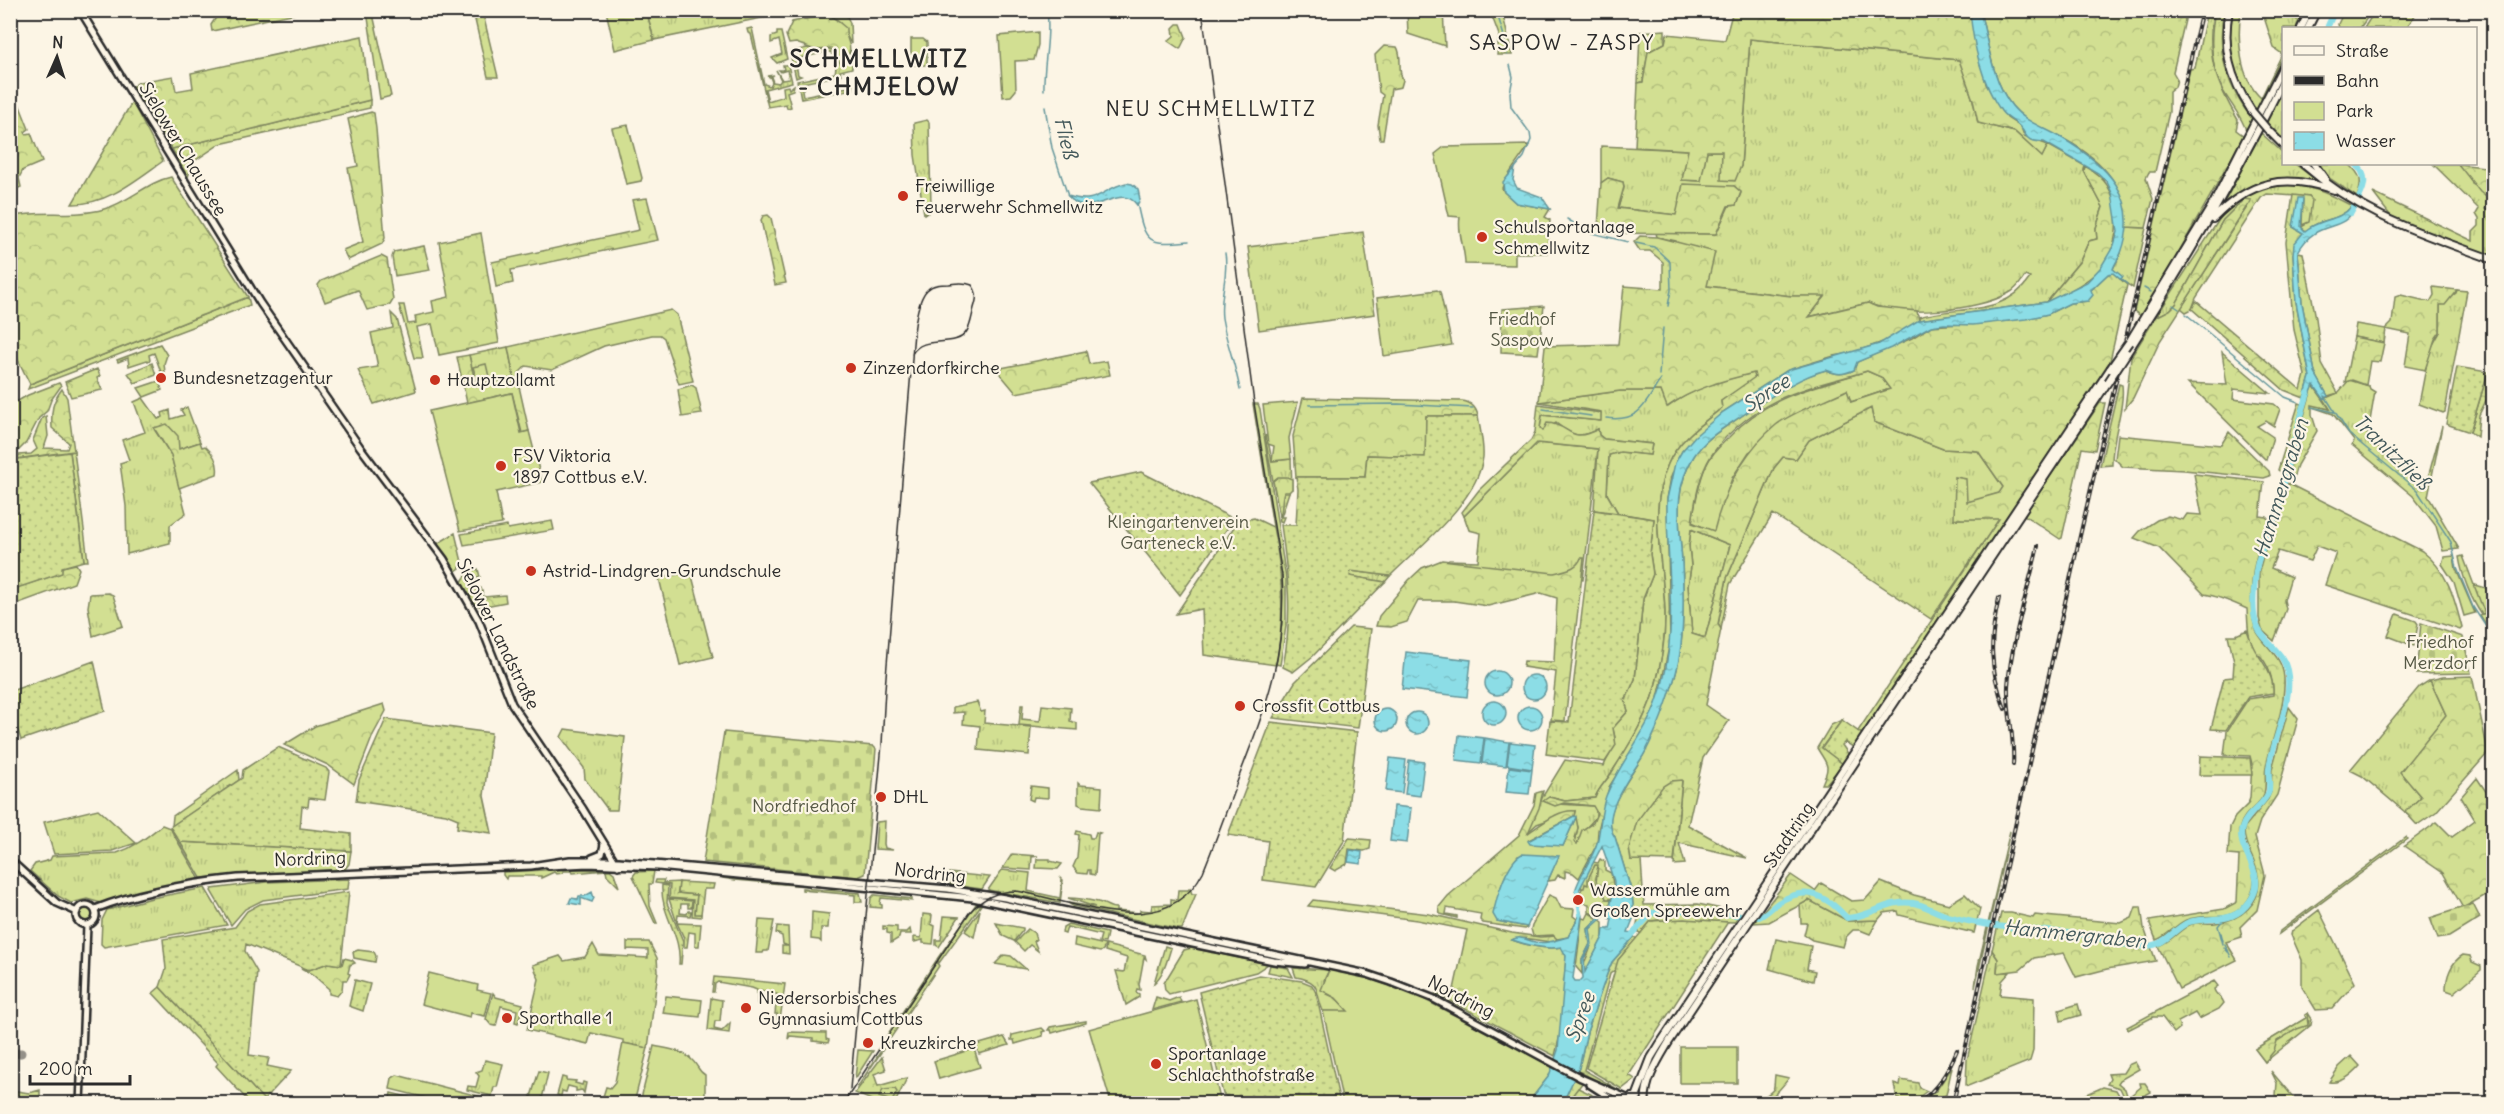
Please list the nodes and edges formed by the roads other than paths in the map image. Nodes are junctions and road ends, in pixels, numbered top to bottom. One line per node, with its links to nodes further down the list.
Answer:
1 (80, 10): 16 (main road, Sielower Chaussee)
2 (2229, 10): 9 (main road, bridge)
3 (2310, 10): 5 (main road)
4 (2317, 10): 6 (main road)
5 (2302, 27)
6 (2308, 27)
7 (2282, 66): 17 (main road, bridge)
8 (2282, 81): 14 (main road)
9 (2282, 145)
10 (2303, 165): 12 (main road)
11 (2314, 165): 12 (main road)
12 (2331, 186): 13 (main road)
13 (2340, 192): 14 (main road); 15 (main road)
14 (2206, 226): 17 (main road, bridge)
15 (2493, 260)
16 (260, 303): 18 (main road, Sielower Landstraße)
17 (1968, 587): 29 (main road, Stadtring); 31 (main road, Stadtring)
18 (604, 843): 19 (main road); 21 (main road, Sielower Landstraße)
19 (587, 859): 21 (main road, Nordring); 22 (main road, Nordring)
20 (10, 860): 25 (main road)
21 (616, 863): 22 (main road, Nordring); 23 (main road, Nordring)
22 (531, 866): 24 (main road, Nordring)
23 (979, 896): 27 (main road, Nordring); 27 (main road, Nordring)
24 (94, 909): 25 (main road); 26 (main road)
25 (77, 912): 26 (main road)
26 (87, 925): 32 (main road)
27 (1316, 963): 28 (main road, Nordring)
28 (1581, 1077): 30 (main road, Nordring); 33 (main road, Nordring)
29 (1636, 1097): 30 (main road); 31 (main road, Stadtring)
30 (1627, 1101)
31 (1646, 1103)
32 (80, 1104)
33 (1620, 1104)

